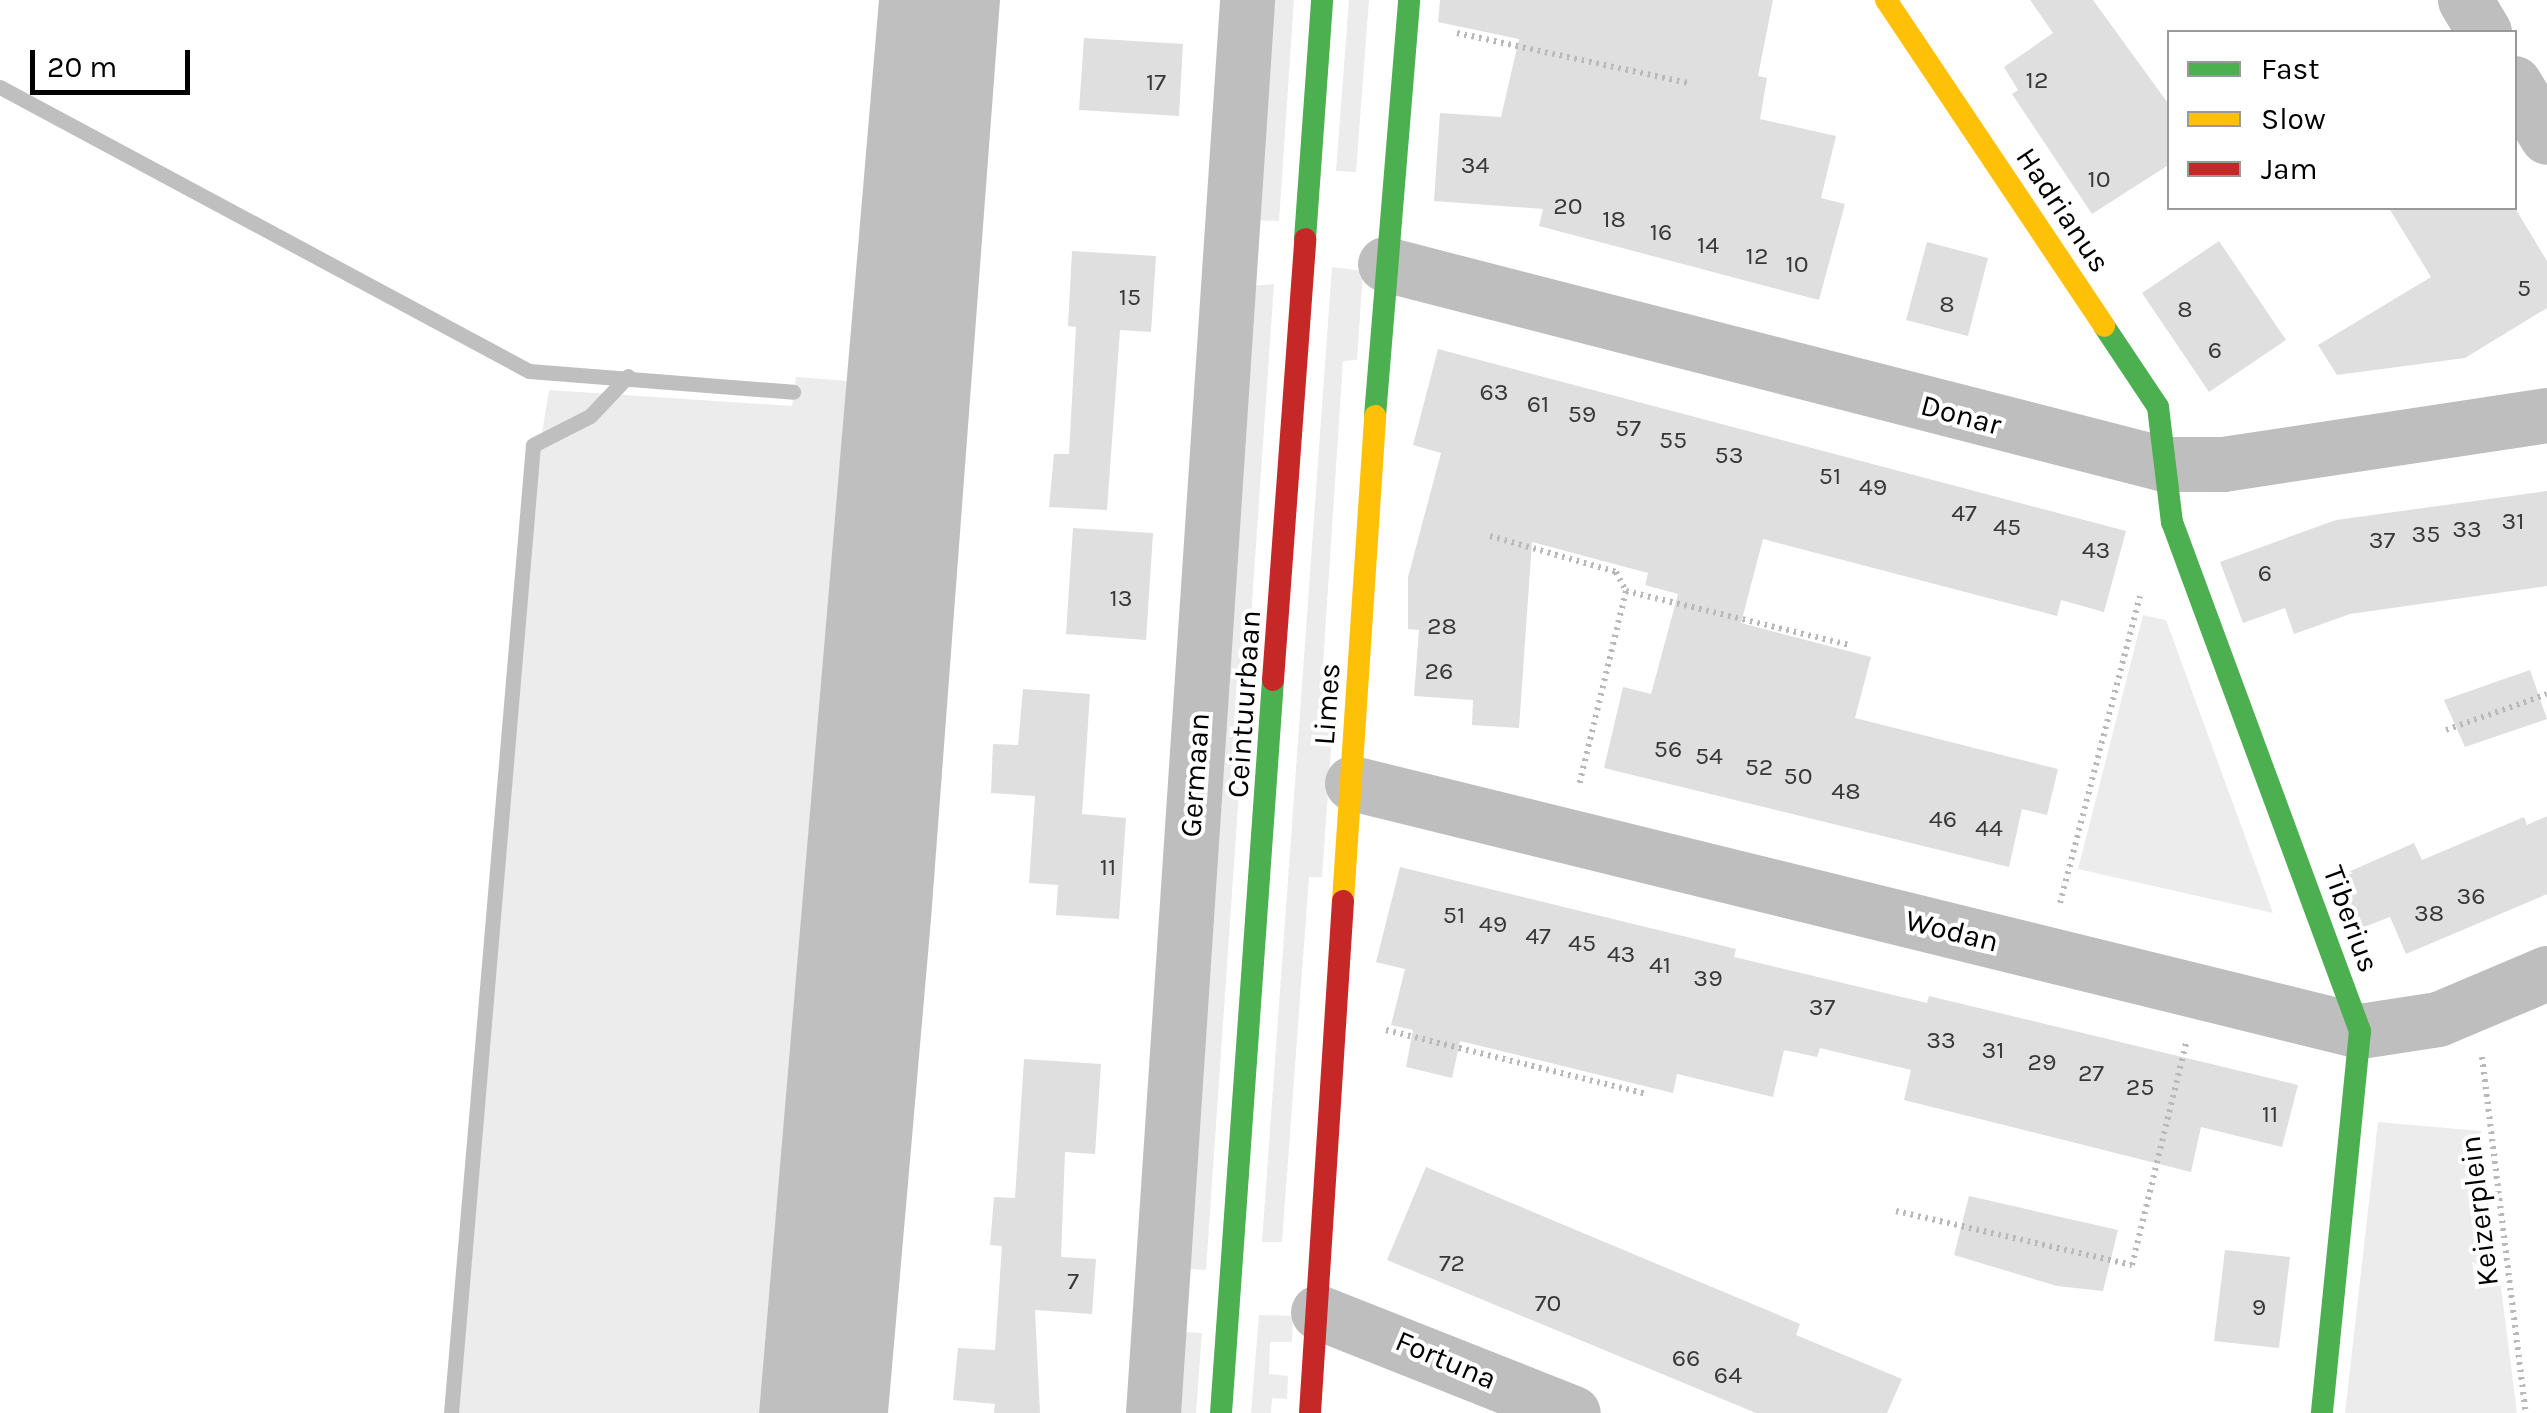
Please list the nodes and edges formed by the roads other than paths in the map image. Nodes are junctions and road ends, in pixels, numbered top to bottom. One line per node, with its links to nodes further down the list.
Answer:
1 (1247, 0): 9 (street, Germaan)
2 (1322, 0): 10 (street, Ceintuurbaan)
3 (1886, 0): 13 (street, Hadrianus)
4 (2464, 0): 6 (street)
5 (1408, 11): 11 (street, Limes)
6 (2483, 30)
7 (2517, 88): 8 (street)
8 (2547, 137)
9 (1228, 252): 10 (street); 17 (street, Germaan)
10 (1306, 257): 18 (street, Ceintuurbaan)
11 (1385, 264): 13 (street, Donar); 14 (street, Limes)
12 (2547, 415): 13 (street, Donar)
13 (2164, 464): 16 (street, Tiberius)
14 (1352, 783): 16 (street, Wodan); 19 (street, Limes)
15 (2547, 973): 16 (street, Wodan)
16 (2360, 1031): 24 (street, Tiberius)
17 (1162, 1297): 18 (street); 20 (street, Germaan)
18 (1229, 1305): 21 (street, Ceintuurbaan)
19 (1318, 1312): 22 (street, Limes); 23 (street, Fortuna)
20 (1153, 1413)
21 (1221, 1413)
22 (1310, 1413)
23 (1572, 1413)
24 (2322, 1413)

